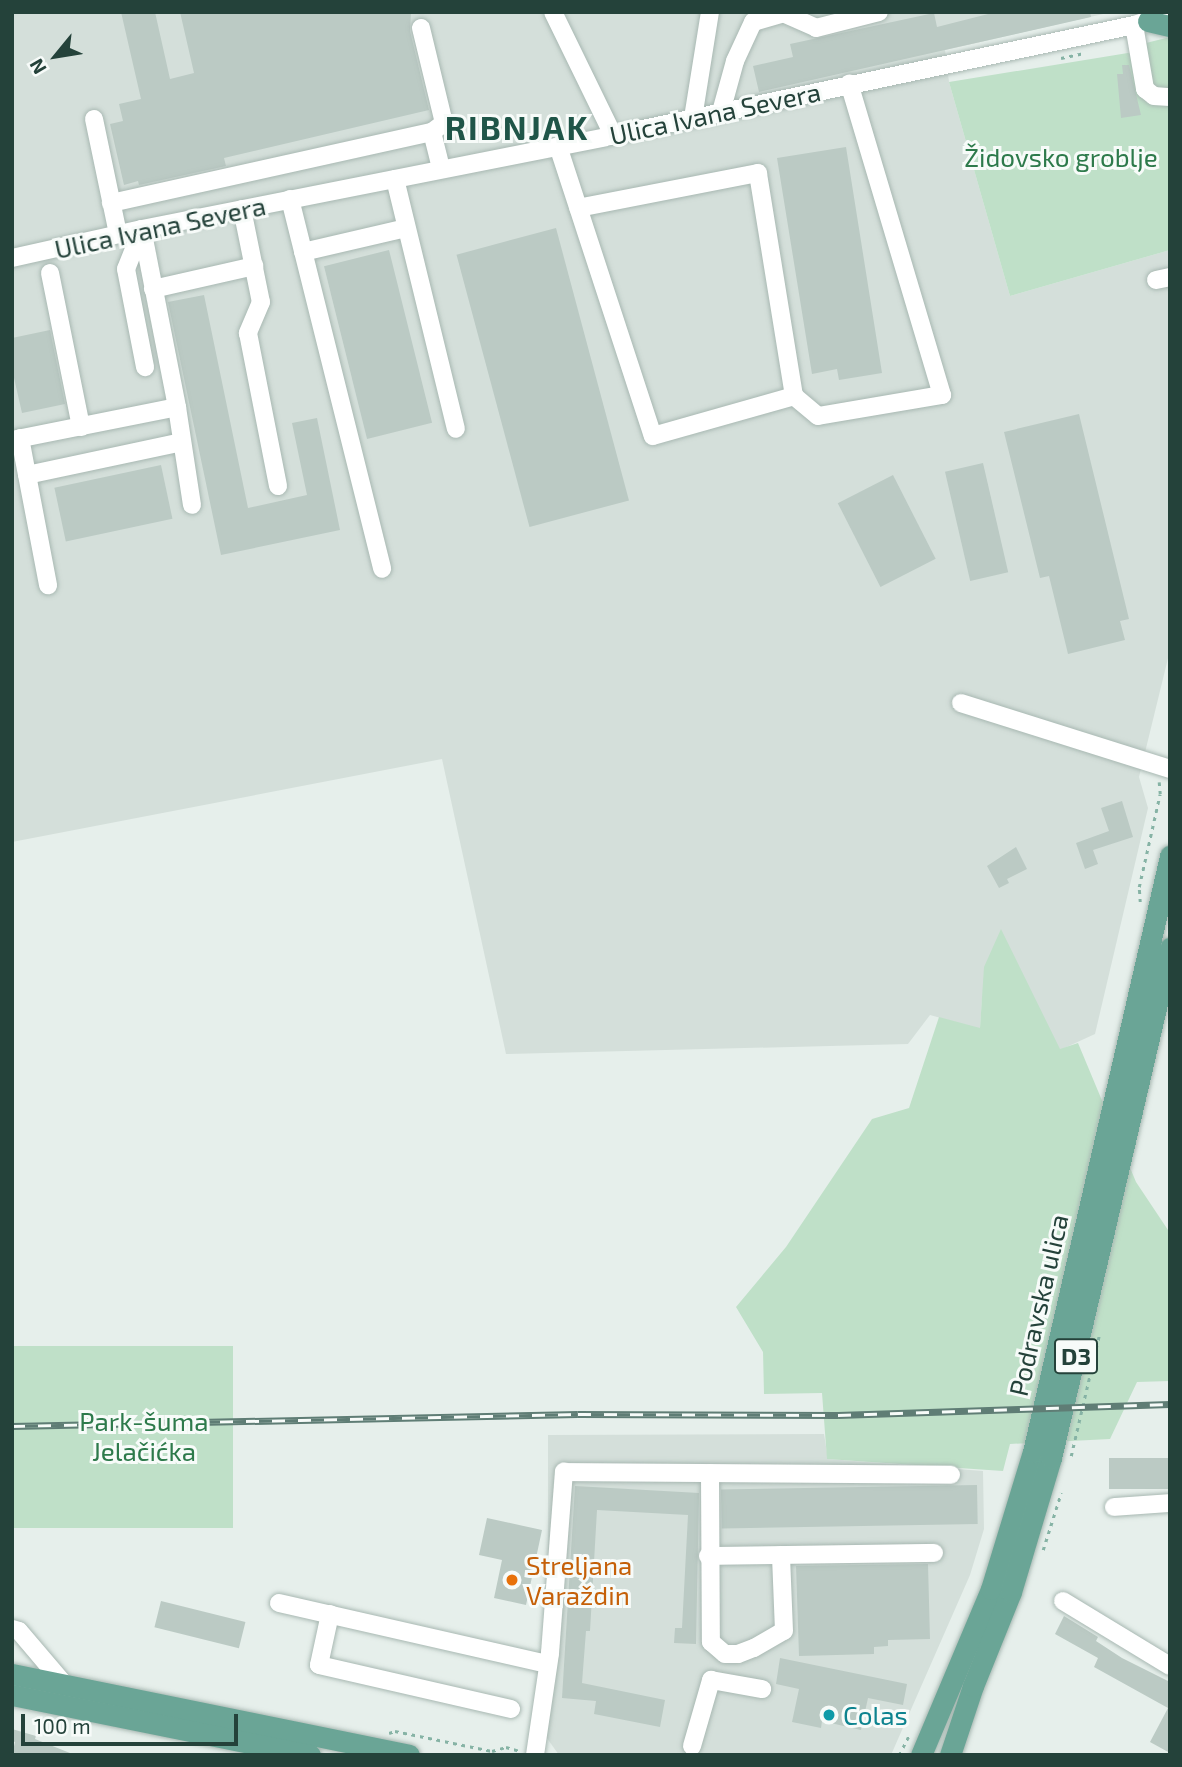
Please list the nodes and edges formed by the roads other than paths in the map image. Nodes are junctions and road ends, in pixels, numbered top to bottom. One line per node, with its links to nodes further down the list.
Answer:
1 (553, 12): 13 (street)
2 (710, 12): 10 (street)
3 (879, 12): 4 (street)
4 (785, 13): 9 (street)
5 (1157, 19): 7 (street, Ulica Ivana Severa); 8 (street)
6 (421, 28): 12 (street)
7 (849, 85): 9 (street, Ulica Ivana Severa); 30 (street)
8 (1170, 97)
9 (721, 112): 10 (street, Ulica Ivana Severa)
10 (693, 118): 13 (street, Ulica Ivana Severa)
11 (94, 120): 18 (street)
12 (432, 132): 15 (street); 18 (street)
13 (613, 135): 14 (street, Ulica Ivana Severa)
14 (558, 146): 15 (street, Ulica Ivana Severa); 19 (street)
15 (441, 169): 16 (street, Ulica Ivana Severa)
16 (395, 179): 17 (street, Ulica Ivana Severa); 21 (street)
17 (290, 200): 20 (street, Ulica Ivana Severa); 24 (street)
18 (111, 203): 23 (street)
19 (578, 208): 30 (street); 30 (street)
20 (242, 209): 22 (street, Ulica Ivana Severa); 26 (street)
21 (406, 228): 24 (street); 33 (street)
22 (142, 229): 23 (street, Ulica Ivana Severa); 28 (street); 29 (street)
23 (118, 234): 25 (street, Ulica Ivana Severa)
24 (303, 252): 39 (street)
25 (12, 258)
26 (254, 266): 28 (street); 37 (street)
27 (50, 273): 32 (street)
28 (153, 289): 31 (street)
29 (145, 367)
30 (794, 396)
31 (177, 407): 32 (street); 35 (street)
32 (81, 428): 34 (street)
33 (456, 429)
34 (16, 439): 36 (street)
35 (183, 442): 36 (street); 38 (street)
36 (27, 475): 40 (street)
37 (278, 486)
38 (192, 505)
39 (382, 569)
40 (48, 585)
41 (961, 703): 42 (street)
42 (1166, 768)
43 (1170, 856): 67 (main road, Podravska ulica / D3)
44 (1170, 948): 68 (main road, Podravska ulica / D3)
45 (710, 1473): 46 (street); 51 (street); 56 (street)
46 (951, 1475)
47 (1170, 1503): 48 (street)
48 (1114, 1507)
49 (934, 1553): 50 (street)
50 (781, 1555): 51 (street); 51 (street)
51 (708, 1556)
52 (1063, 1601): 57 (street)
53 (279, 1603): 54 (street)
54 (330, 1614): 56 (street); 62 (street)
55 (12, 1629): 59 (street)
56 (547, 1664): 66 (street)
57 (1170, 1666)
58 (12, 1674): 59 (main road)
59 (65, 1685): 65 (main road)
60 (762, 1689): 63 (street)
61 (12, 1695): 64 (main road)
62 (512, 1709)
63 (692, 1746)
64 (310, 1755)
65 (409, 1755)
66 (536, 1755)
67 (921, 1755)
68 (950, 1755)

